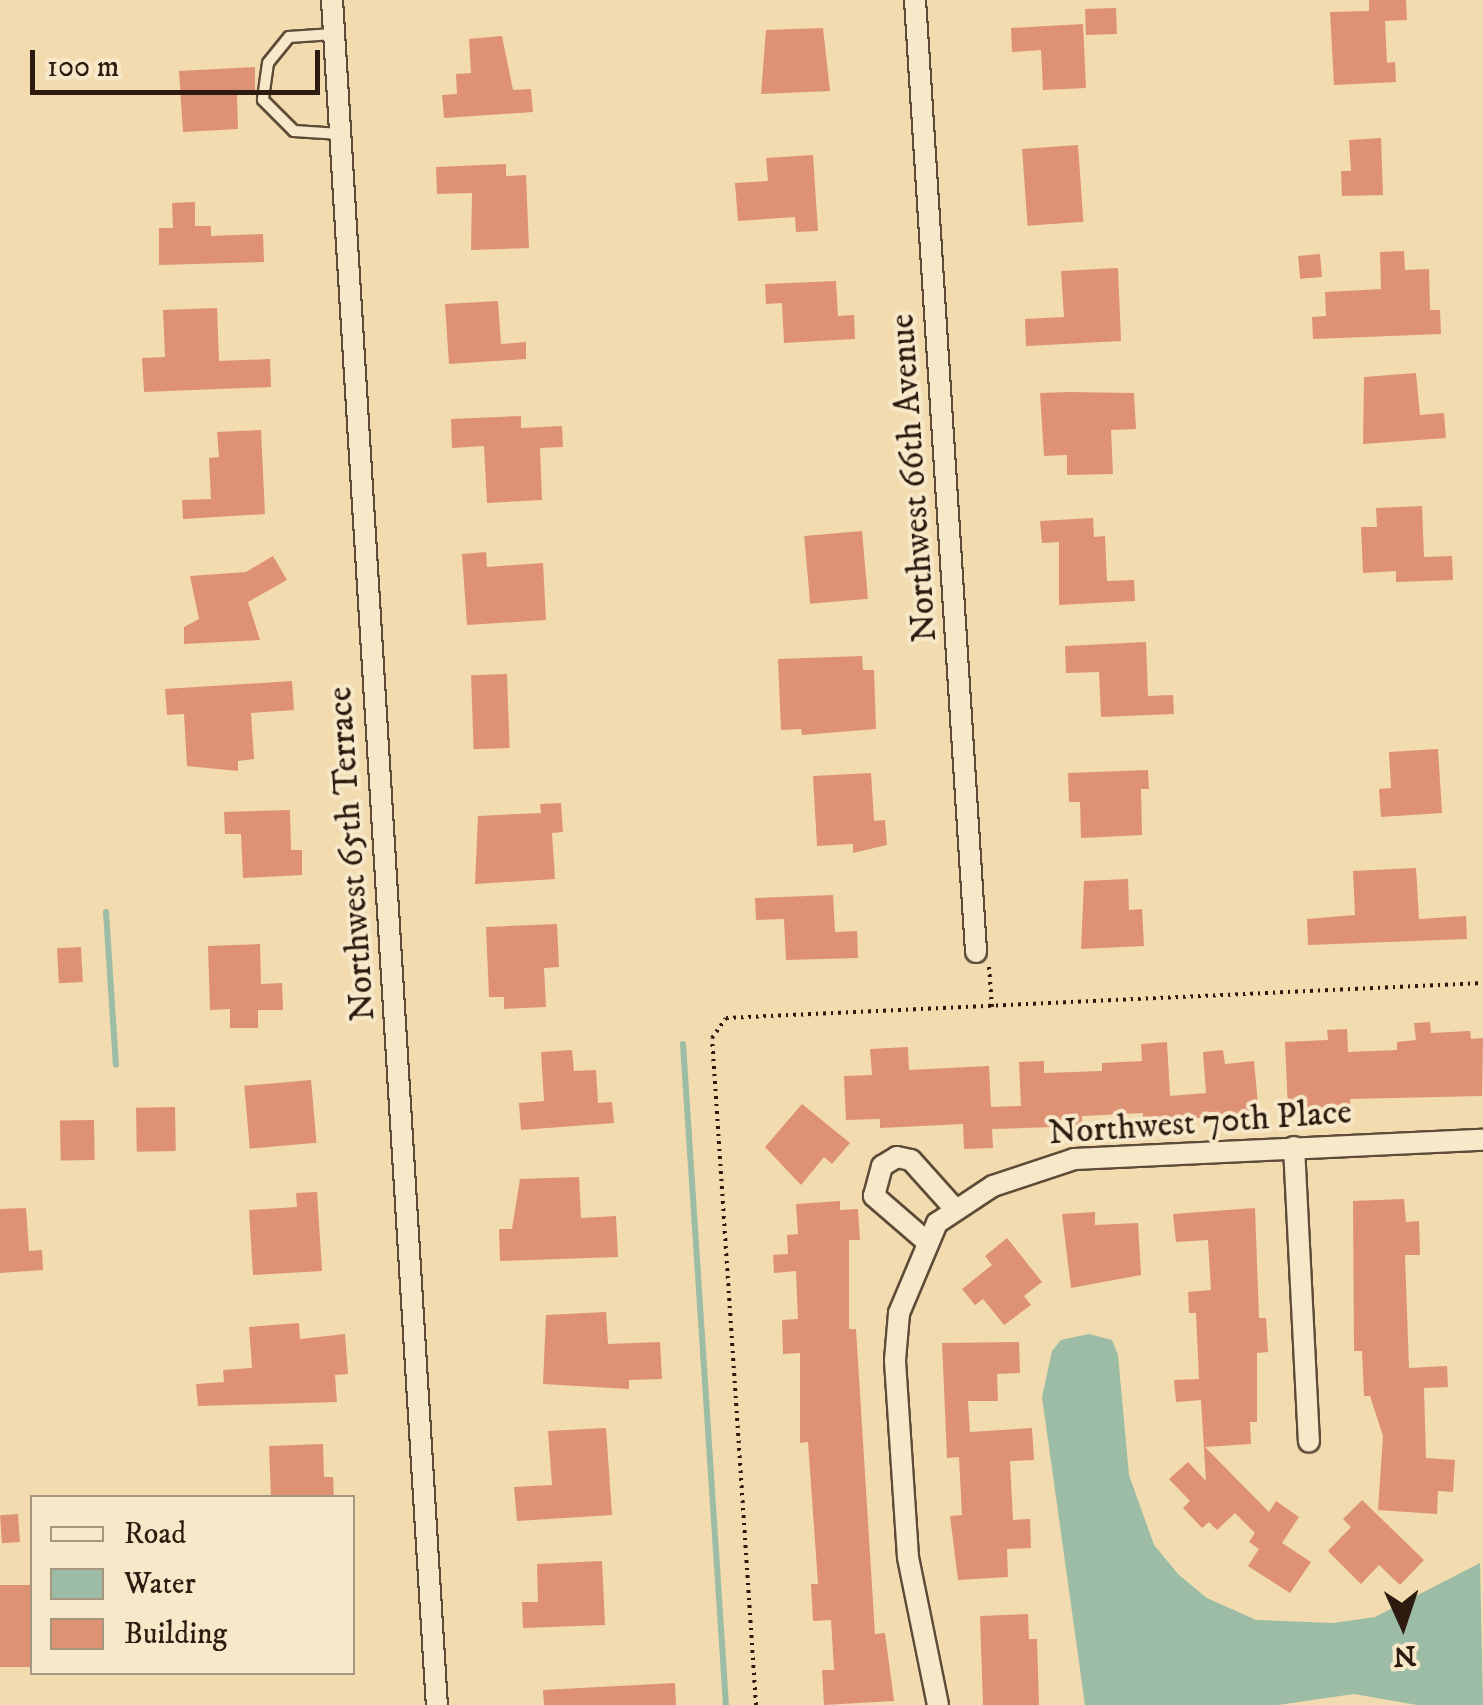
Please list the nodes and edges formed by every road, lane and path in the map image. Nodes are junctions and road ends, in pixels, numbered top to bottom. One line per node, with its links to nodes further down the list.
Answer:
1 (332, 0): 3 (street, Northwest 65th Terrace)
2 (916, 0): 5 (street, Northwest 66th Avenue)
3 (334, 34): 4 (street, Northwest 65th Terrace); 4 (lane)
4 (340, 134): 12 (street, Northwest 65th Terrace)
5 (976, 952): 6 (path)
6 (992, 1008)
7 (1483, 1140): 8 (street, Northwest 70th Place)
8 (1294, 1148): 9 (street, Northwest 70th Place); 11 (street)
9 (956, 1208): 10 (street, Northwest 70th Place); 10 (street)
10 (932, 1232): 13 (street)
11 (1310, 1442)
12 (437, 1705)
13 (938, 1705)

